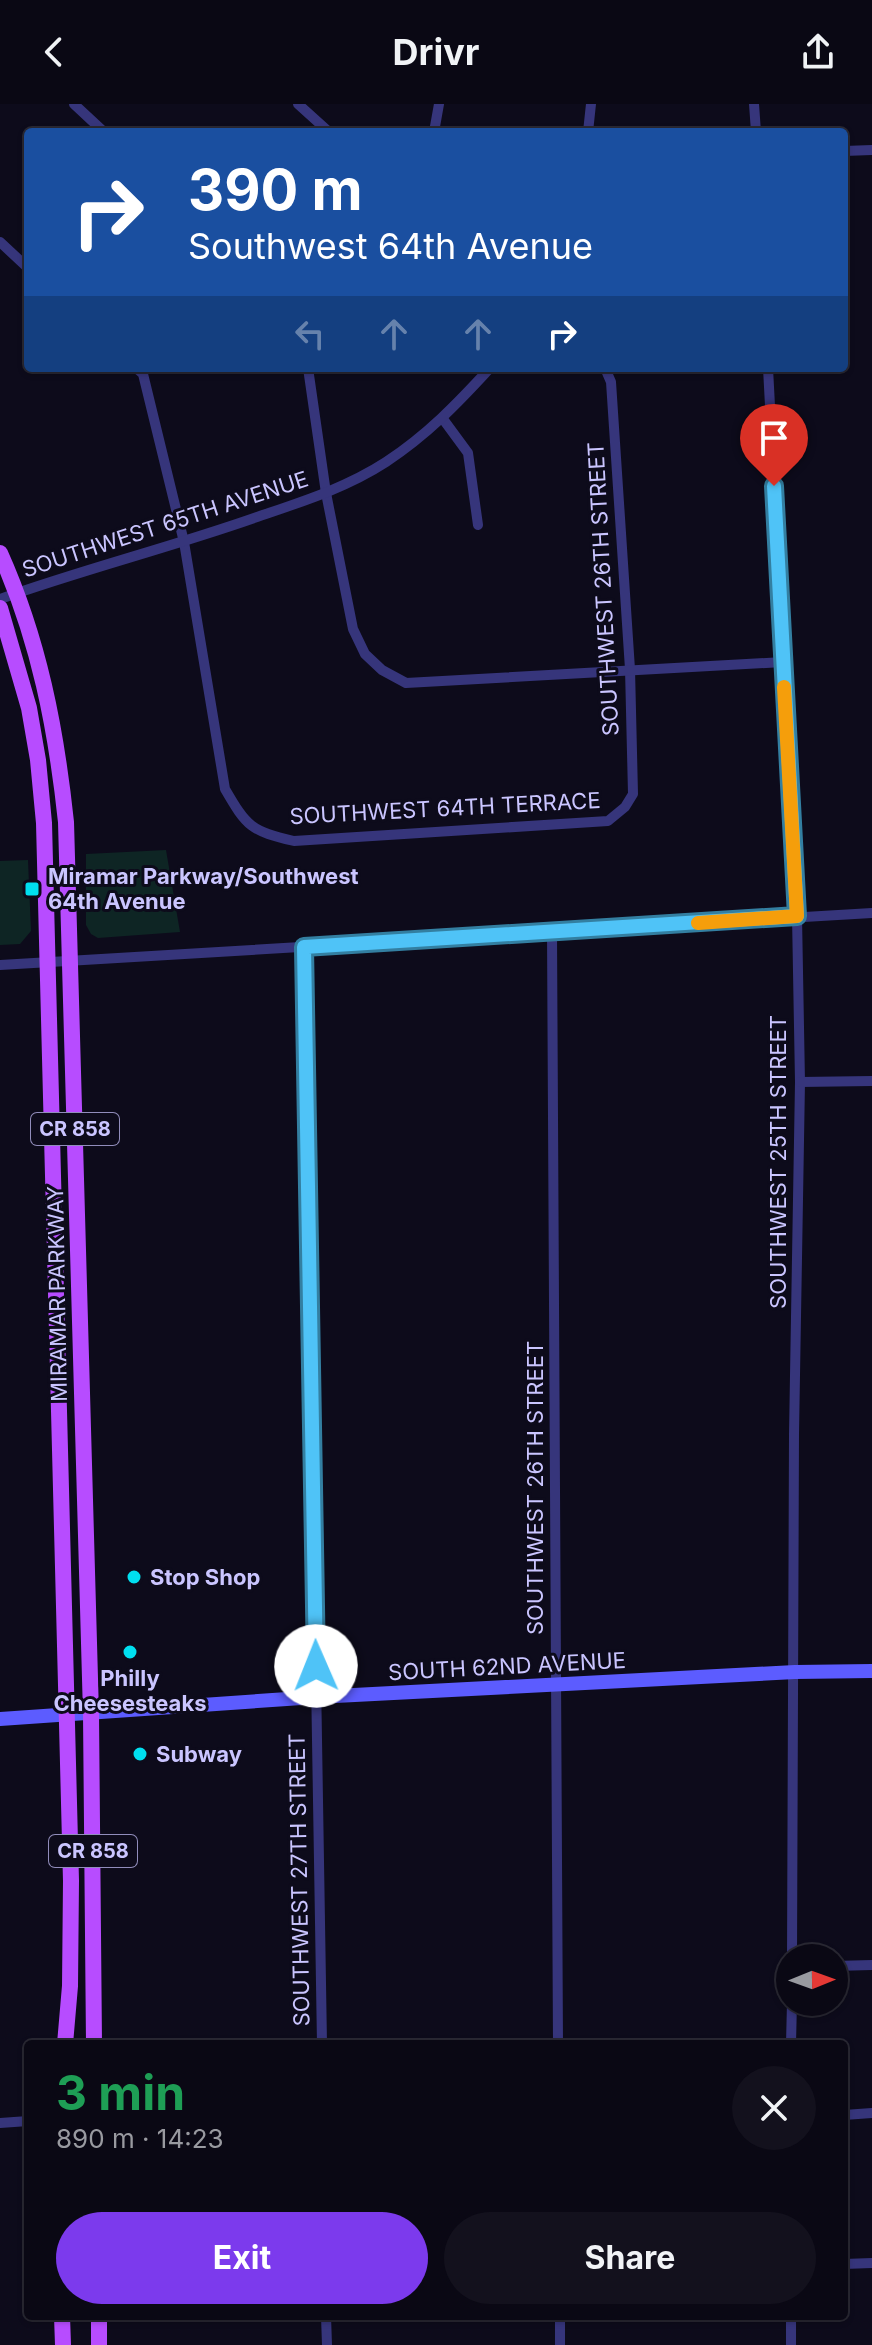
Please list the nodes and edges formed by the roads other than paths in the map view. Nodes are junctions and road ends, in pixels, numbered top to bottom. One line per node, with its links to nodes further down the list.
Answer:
1 (74, 104): 6 (street)
2 (298, 104): 7 (street)
3 (439, 104): 8 (street)
4 (591, 104): 9 (street)
5 (754, 104): 10 (street)
6 (100, 128)
7 (325, 128)
8 (435, 128)
9 (588, 128)
10 (756, 128)
11 (872, 150): 12 (street)
12 (848, 151)
13 (0, 242): 14 (street)
14 (24, 264)
15 (141, 372): 23 (street)
16 (309, 372): 21 (street)
17 (486, 372): 20 (street, SOUTHWEST 65TH AVENUE)
18 (607, 372): 29 (street, SOUTHWEST 26TH STREET)
19 (768, 372): 28 (street, SOUTHWEST 25TH STREET)
20 (443, 419): 21 (street, SOUTHWEST 65TH AVENUE); 22 (street)
21 (326, 493): 23 (street, SOUTHWEST 65TH AVENUE); 29 (street)
22 (478, 525)
23 (184, 542): 25 (street, SOUTHWEST 65TH AVENUE); 30 (street, SOUTHWEST 64TH TERRACE)
24 (0, 553): 25 (main road, MIRAMAR PARKWAY / CR 858)
25 (18, 593): 26 (street, SOUTHWEST 65TH AVENUE); 35 (main road, MIRAMAR PARKWAY / CR 858)
26 (0, 599)
27 (0, 608): 36 (main road, MIRAMAR PARKWAY / CR 858)
28 (783, 662): 29 (street); 32 (street, SOUTHWEST 25TH STREET)
29 (630, 669): 30 (street, SOUTHWEST 26TH STREET)
30 (625, 807)
31 (872, 913): 32 (street)
32 (797, 916): 33 (street); 39 (street, SOUTHWEST 25TH STREET)
33 (552, 932): 34 (street); 44 (street, SOUTHWEST 26TH STREET)
34 (304, 947): 35 (street); 45 (street, SOUTHWEST 27TH STREET)
35 (72, 960): 36 (street); 41 (main road, MIRAMAR PARKWAY / CR 858)
36 (48, 962): 37 (street); 40 (main road, MIRAMAR PARKWAY / CR 858)
37 (0, 965)
38 (872, 1081): 39 (street)
39 (800, 1082): 43 (street, SOUTHWEST 25TH STREET)
40 (55, 1226): 41 (main road); 47 (main road, MIRAMAR PARKWAY / CR 858)
41 (79, 1310): 46 (main road, MIRAMAR PARKWAY / CR 858)
42 (872, 1671): 43 (street, SOUTH 62ND AVENUE)
43 (795, 1672): 44 (street, SOUTH 62ND AVENUE); 49 (street, SOUTHWEST 25TH STREET)
44 (556, 1686): 45 (street, SOUTH 62ND AVENUE); 56 (street, SOUTHWEST 26TH STREET)
45 (316, 1697): 46 (street, SOUTH 62ND AVENUE); 55 (street, SOUTHWEST 27TH STREET)
46 (91, 1714): 47 (street, SOUTH 62ND AVENUE); 54 (main road, MIRAMAR PARKWAY / CR 858)
47 (67, 1715): 48 (street, SOUTH 62ND AVENUE); 53 (main road, MIRAMAR PARKWAY / CR 858)
48 (0, 1719)
49 (792, 1944)
50 (872, 1965): 51 (street)
51 (848, 1966)
52 (792, 2016): 57 (street)
53 (65, 2040)
54 (94, 2040)
55 (322, 2040)
56 (558, 2040)
57 (791, 2040)
58 (872, 2113): 59 (street)
59 (848, 2115)
60 (24, 2121): 61 (street)
61 (0, 2123)
62 (872, 2263): 63 (street)
63 (848, 2264)
64 (62, 2320): 69 (main road)
65 (99, 2320): 70 (main road)
66 (326, 2320): 71 (street)
67 (560, 2320): 72 (street)
68 (791, 2320): 73 (street)
69 (63, 2345)
70 (99, 2345)
71 (327, 2345)
72 (560, 2345)
73 (791, 2345)

